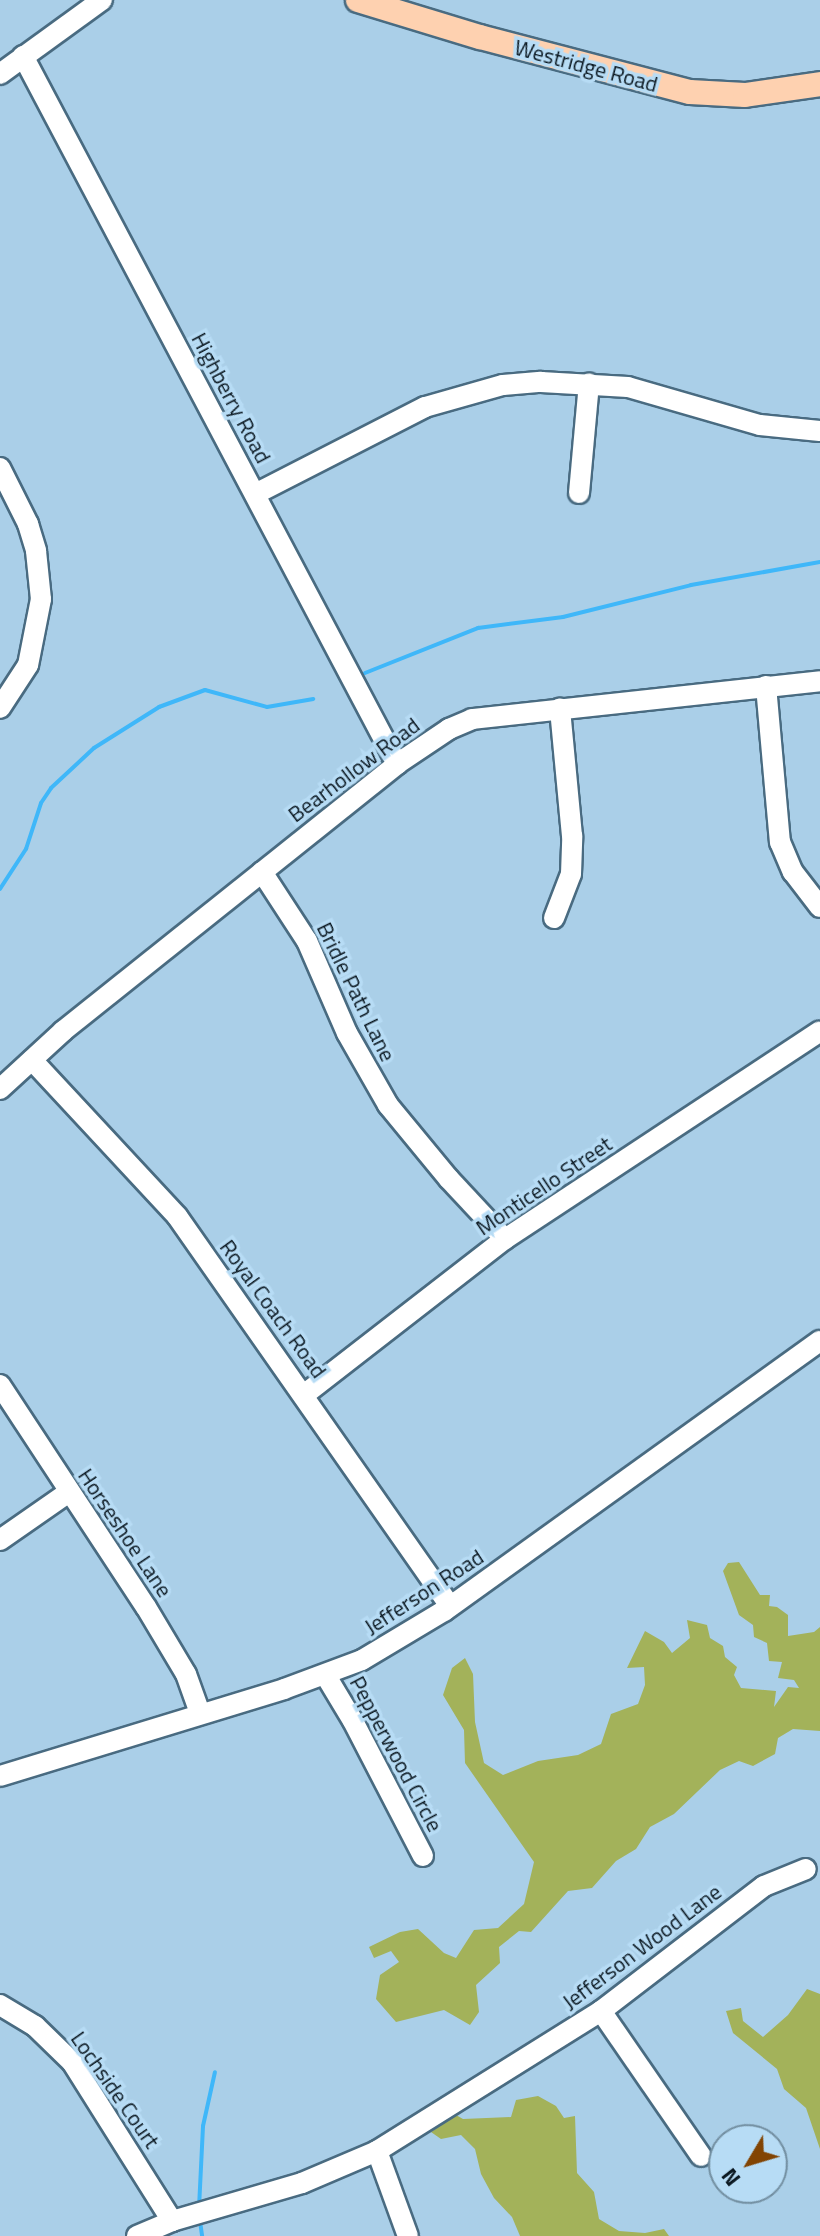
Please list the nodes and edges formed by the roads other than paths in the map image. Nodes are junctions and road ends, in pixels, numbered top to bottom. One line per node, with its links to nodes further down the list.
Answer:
1 (102, 0): 3 (street)
2 (358, 0): 5 (main road, Westridge Road)
3 (23, 56): 4 (street); 10 (street, Highberry Road)
4 (0, 74)
5 (820, 84)
6 (589, 383): 7 (street); 9 (street); 10 (street)
7 (820, 431)
8 (0, 468): 13 (street)
9 (579, 493)
10 (255, 494): 15 (street, Highberry Road)
11 (820, 681): 12 (street, Bearhollow Road)
12 (766, 686): 14 (street, Bearhollow Road); 17 (street)
13 (0, 708)
14 (560, 709): 15 (street, Bearhollow Road); 18 (street)
15 (397, 764): 16 (street, Bearhollow Road)
16 (262, 872): 20 (street, Bearhollow Road); 22 (street, Bridle Path Lane)
17 (820, 907)
18 (554, 918)
19 (820, 1031): 22 (street, Monticello Street)
20 (32, 1060): 21 (street, Bearhollow Road); 25 (street, Royal Coach Road)
21 (0, 1089)
22 (505, 1239): 25 (street, Monticello Street)
23 (820, 1341): 28 (street, Jefferson Road)
24 (0, 1385): 26 (street, Horseshoe Lane)
25 (305, 1394): 28 (street, Royal Coach Road)
26 (69, 1492): 27 (street); 30 (street, Horseshoe Lane)
27 (0, 1540)
28 (450, 1606): 29 (street, Jefferson Road)
29 (326, 1676): 30 (street, Jefferson Road); 32 (street, Pepperwood Circle)
30 (200, 1713): 31 (street, Jefferson Road)
31 (0, 1776)
32 (423, 1856)
33 (806, 1869): 35 (street, Jefferson Wood Lane)
34 (0, 2005): 38 (street, Lochside Court)
35 (601, 2011): 36 (street, Jefferson Wood Lane); 37 (street)
36 (377, 2151): 38 (street); 40 (street)
37 (701, 2156)
38 (172, 2221): 39 (street)
39 (137, 2236)
40 (408, 2236)

